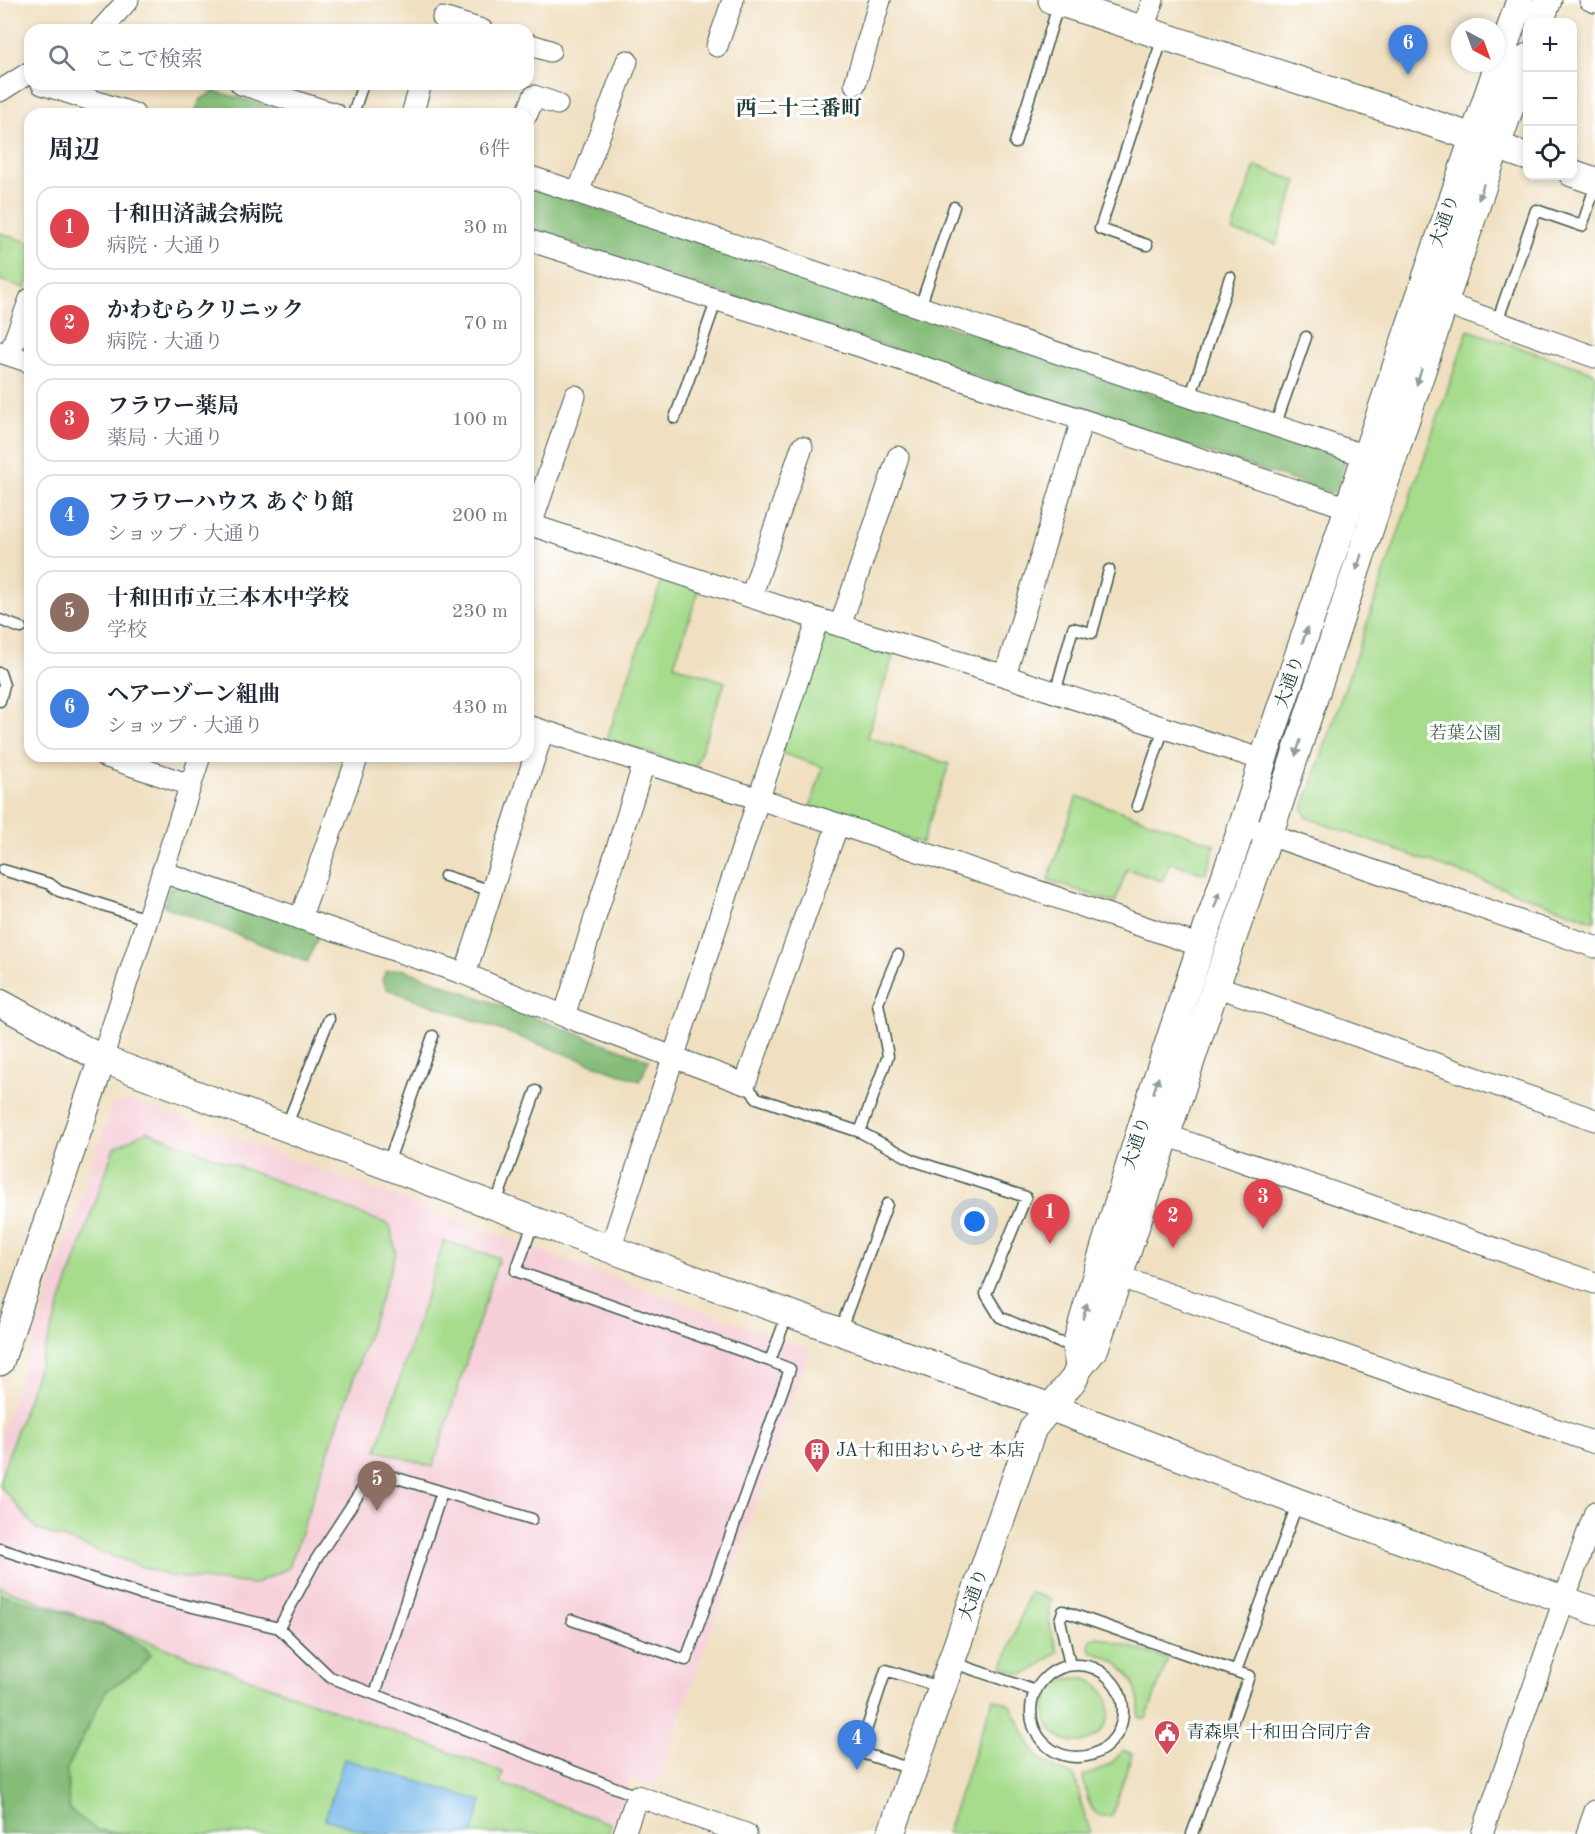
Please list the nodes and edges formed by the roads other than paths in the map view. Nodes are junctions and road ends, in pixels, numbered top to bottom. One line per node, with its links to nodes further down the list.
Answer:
1 (129, 0): 12 (street)
2 (733, 0): 16 (street)
3 (880, 0): 21 (street)
4 (1153, 0): 14 (street)
5 (1521, 0): 33 (street, 大通り)
6 (1548, 0): 11 (street)
7 (1590, 0): 9 (street)
8 (1056, 1): 14 (street); 34 (lane)
9 (1595, 2)
10 (443, 16): 13 (street)
11 (1541, 18)
12 (106, 24)
13 (465, 24)
14 (1153, 33): 33 (street); 43 (lane)
15 (534, 46): 17 (street)
16 (717, 46)
17 (550, 51)
18 (627, 61): 40 (street)
19 (1523, 65): 33 (street, 大通り)
20 (24, 78): 22 (street)
21 (855, 84)
22 (0, 90)
23 (60, 90): 28 (street)
24 (260, 90): 29 (street)
25 (361, 90): 30 (lane)
26 (419, 90): 31 (street)
27 (558, 104): 32 (street)
28 (116, 108)
29 (316, 108)
30 (355, 108)
31 (414, 108)
32 (529, 108)
33 (1485, 142): 35 (street); 46 (street, 大通り, one-way to 46); 60 (street, 大通り)
34 (1015, 143)
35 (1523, 156)
36 (1577, 175): 38 (street)
37 (534, 178): 40 (street)
38 (1595, 181)
39 (1595, 187): 49 (lane)
40 (578, 193): 47 (street)
41 (954, 207): 47 (lane)
42 (534, 242): 45 (street)
43 (1147, 245)
44 (1230, 277): 55 (lane)
45 (717, 299): 56 (lane); 57 (street)
46 (1444, 303): 49 (street); 88 (street, 大通り, one-way to 88)
47 (920, 307): 55 (street)
48 (24, 311): 51 (street)
49 (1497, 322): 52 (street)
50 (1306, 337): 58 (lane)
51 (4, 353): 53 (street)
52 (1595, 357)
53 (24, 360)
54 (575, 396): 63 (street)
55 (1190, 398): 58 (street)
56 (675, 418)
57 (1082, 420): 62 (street); 72 (street)
58 (1275, 426): 60 (street)
59 (802, 447): 66 (street)
60 (1366, 456): 62 (street, 大通り)
61 (898, 457): 69 (street)
62 (1349, 508): 77 (street, 大通り, one-way to 62)
63 (534, 511)
64 (534, 527): 66 (street)
65 (1109, 570): 73 (lane)
66 (751, 597): 68 (street)
67 (0, 620): 70 (lane)
68 (818, 620): 69 (street); 84 (street)
69 (840, 626): 72 (street)
70 (21, 628)
71 (0, 673): 74 (lane)
72 (1005, 676): 73 (street)
73 (1055, 693): 76 (street)
74 (0, 701)
75 (535, 728): 82 (street)
76 (1164, 728): 77 (street); 85 (lane)
77 (1263, 760): 87 (street, 大通り)
78 (122, 762): 83 (street)
79 (198, 762): 83 (street)
80 (356, 762): 94 (street)
81 (526, 762): 92 (street)
82 (644, 764): 84 (street); 101 (street)
83 (190, 785): 90 (street)
84 (759, 800): 86 (street); 104 (street)
85 (1137, 806)
86 (838, 825): 95 (street); 106 (street)
87 (1243, 826): 88 (street); 95 (street, 大通り, one-way to 87)
88 (1269, 835): 96 (street); 99 (street, 大通り)
89 (3, 870): 93 (lane)
90 (162, 872): 93 (street); 94 (street)
91 (446, 876): 92 (lane)
92 (492, 891): 98 (street)
93 (147, 919): 105 (street)
94 (300, 919): 98 (street)
95 (1201, 946): 121 (street, 大通り, one-way to 95)
96 (1595, 947)
97 (898, 955): 110 (lane)
98 (465, 974): 101 (street)
99 (1216, 986): 108 (street); 111 (street, 大通り)
100 (2, 1009): 105 (street)
101 (564, 1016): 104 (street)
102 (328, 1019): 109 (lane)
103 (434, 1036): 112 (lane)
104 (673, 1058): 106 (street); 116 (street)
105 (102, 1059): 109 (street); 123 (street)
106 (746, 1084): 110 (lane)
107 (536, 1091): 114 (lane)
108 (1595, 1120)
109 (286, 1128): 112 (street)
110 (860, 1132): 121 (lane)
111 (1166, 1135): 117 (street, 大通り); 118 (street)
112 (387, 1166): 114 (street)
113 (886, 1204): 120 (lane)
114 (495, 1206): 115 (street)
115 (534, 1221): 116 (street); 122 (lane)
116 (610, 1249): 119 (street)
117 (1120, 1277): 121 (street, 大通り); 125 (street)
118 (1595, 1283)
119 (788, 1313): 120 (street); 122 (lane)
120 (840, 1332): 124 (street)
121 (1077, 1357): 124 (street, 大通り)
122 (770, 1361): 133 (lane)
123 (0, 1362)
124 (1050, 1407): 127 (street); 135 (street, 大通り)
125 (1595, 1443)
126 (442, 1492): 129 (lane); 134 (lane); 140 (lane)
127 (1298, 1502): 131 (street); 137 (lane)
128 (1595, 1512): 131 (street)
129 (532, 1519)
130 (0, 1549): 134 (lane)
131 (1564, 1598): 132 (street); 148 (street)
132 (1595, 1611)
133 (572, 1620)
134 (279, 1628): 140 (lane)
135 (951, 1662): 138 (street, 大通り); 139 (lane)
136 (1070, 1665): 137 (lane); 139 (lane); 139 (lane)
137 (1236, 1671): 147 (lane)
138 (942, 1688): 141 (street, 大通り); 141 (lane)
139 (1036, 1691)
140 (375, 1694): 142 (lane)
141 (914, 1770): 146 (street, 大通り)
142 (637, 1796): 144 (street); 145 (street)
143 (1595, 1811): 149 (street)
144 (624, 1834)
145 (746, 1834)
146 (891, 1834)
147 (1192, 1834)
148 (1482, 1834)
149 (1587, 1834)

